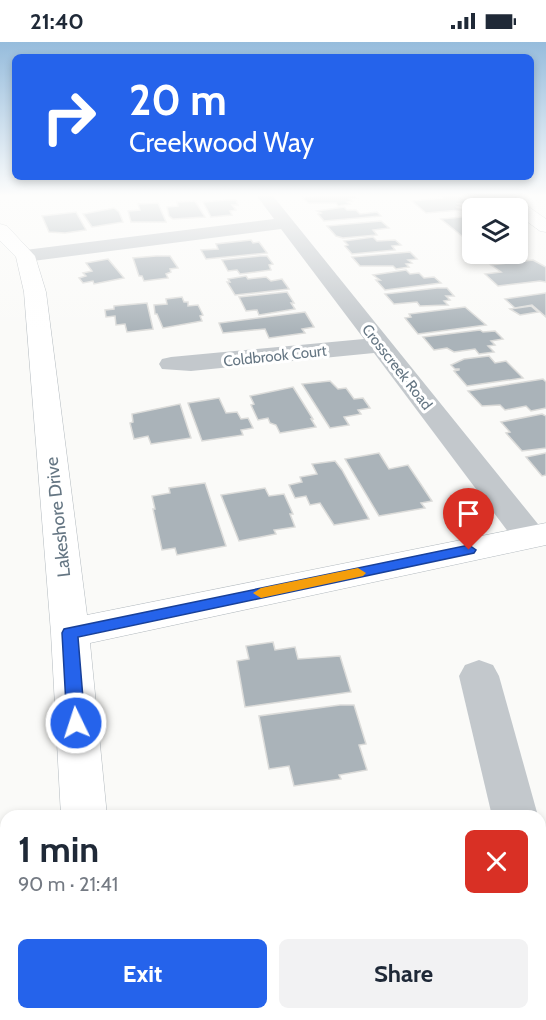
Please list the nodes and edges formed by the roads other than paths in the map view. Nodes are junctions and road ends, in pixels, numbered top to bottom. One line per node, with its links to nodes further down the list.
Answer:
1 (11, 242): 4 (street, Lakeshore Drive)
2 (138, 242): 4 (street)
3 (300, 242): 5 (street, Crosscreek Road)
4 (25, 256): 8 (street, Lakeshore Drive)
5 (380, 345): 6 (street, Coldbrook Court); 7 (street, Crosscreek Road)
6 (171, 364)
7 (538, 536): 8 (street)
8 (69, 633): 10 (street, Lakeshore Drive)
9 (480, 676): 11 (street)
10 (84, 810)
11 (513, 810)

